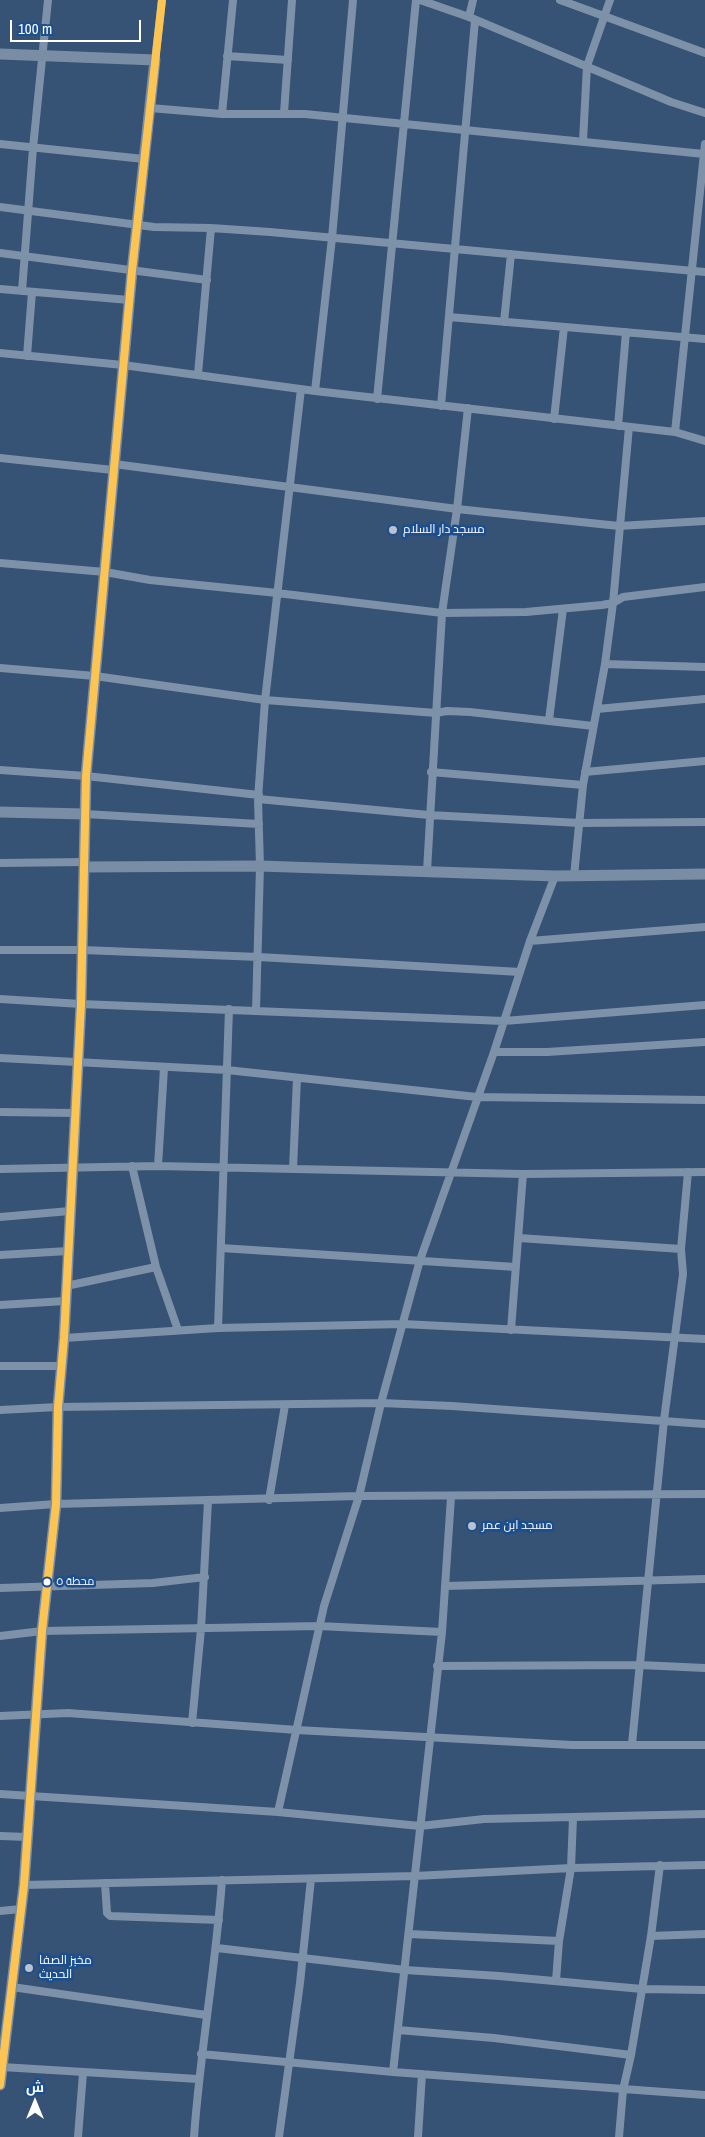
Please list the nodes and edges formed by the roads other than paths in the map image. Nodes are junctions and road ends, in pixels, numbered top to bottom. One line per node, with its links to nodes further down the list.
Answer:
1 (48, 0): 14 (street)
2 (162, 0): 16 (street)
3 (233, 0): 15 (street)
4 (292, 0): 17 (street)
5 (354, 0): 23 (street)
6 (418, 0): 11 (street); 24 (street)
7 (473, 0): 11 (street)
8 (560, 0): 10 (street)
9 (610, 0): 10 (street)
10 (604, 17): 12 (street); 18 (street)
11 (472, 18): 18 (street); 25 (street)
12 (705, 53)
13 (0, 54): 14 (street)
14 (44, 56): 16 (street); 29 (street)
15 (227, 56): 17 (street); 22 (street)
16 (155, 60): 19 (street)
17 (288, 60): 20 (street)
18 (587, 66): 21 (street); 26 (street)
19 (150, 108): 22 (street); 31 (street)
20 (284, 113): 22 (street); 23 (street)
21 (705, 113)
22 (222, 114)
23 (343, 117): 24 (street); 36 (street)
24 (405, 124): 25 (street); 37 (street)
25 (465, 131): 26 (street); 38 (street)
26 (583, 141): 30 (street)
27 (0, 144): 29 (street)
28 (705, 144): 30 (street)
29 (34, 148): 31 (street); 33 (street)
30 (704, 154): 43 (street)
31 (144, 160): 34 (street)
32 (0, 207): 33 (street)
33 (28, 210): 34 (street); 41 (street)
34 (137, 225): 35 (street); 42 (street)
35 (211, 228): 36 (street); 45 (street)
36 (332, 238): 37 (street); 61 (street)
37 (392, 244): 38 (street); 62 (street)
38 (455, 249): 40 (street); 50 (street)
39 (0, 253): 41 (street)
40 (511, 254): 43 (street); 51 (street)
41 (25, 257): 42 (street); 47 (street)
42 (132, 271): 45 (street); 49 (street)
43 (691, 271): 44 (street); 54 (street)
44 (705, 272)
45 (207, 280): 59 (street)
46 (0, 289): 47 (street)
47 (22, 291): 48 (street)
48 (32, 292): 49 (street); 57 (street)
49 (130, 300): 58 (street)
50 (449, 317): 51 (street); 63 (street)
51 (504, 322): 52 (street)
52 (564, 327): 53 (street); 65 (street)
53 (626, 332): 54 (street); 66 (street)
54 (684, 338): 55 (street); 68 (street)
55 (705, 339)
56 (0, 353): 57 (street)
57 (27, 356): 58 (street)
58 (123, 365): 59 (street); 71 (street)
59 (198, 374): 60 (street)
60 (300, 389): 61 (street); 72 (street)
61 (315, 392): 62 (street)
62 (377, 399): 63 (street)
63 (441, 406): 64 (street)
64 (468, 408): 65 (street); 73 (street)
65 (554, 419): 66 (street)
66 (618, 426): 67 (street)
67 (629, 427): 68 (street); 75 (street)
68 (675, 432): 69 (street)
69 (705, 440)
70 (0, 458): 71 (street)
71 (114, 467): 72 (street); 77 (street)
72 (289, 487): 73 (street); 79 (street)
73 (457, 509): 75 (street); 82 (street)
74 (705, 521): 75 (street)
75 (619, 526): 80 (street)
76 (0, 563): 77 (street)
77 (105, 572): 79 (street); 86 (street)
78 (705, 587): 80 (street)
79 (277, 593): 82 (street); 88 (street)
80 (613, 603): 81 (street); 83 (street)
81 (563, 609): 82 (street); 91 (street)
82 (442, 613): 90 (street)
83 (605, 664): 84 (street); 89 (street)
84 (705, 667)
85 (0, 668): 86 (street)
86 (95, 676): 88 (street); 97 (street)
87 (705, 699): 89 (street)
88 (265, 700): 90 (street); 99 (street)
89 (597, 709): 92 (street)
90 (436, 713): 91 (street); 95 (street)
91 (549, 720): 92 (street)
92 (593, 726): 96 (street)
93 (705, 761): 96 (street)
94 (0, 770): 97 (street)
95 (431, 772): 98 (street); 102 (street)
96 (585, 772): 98 (street)
97 (86, 776): 99 (street); 101 (street)
98 (582, 785): 104 (street)
99 (259, 797): 102 (street); 105 (street)
100 (0, 812): 101 (street)
101 (85, 814): 105 (street); 107 (street)
102 (429, 815): 104 (street); 109 (street)
103 (705, 822): 104 (street)
104 (580, 823): 112 (street)
105 (259, 824): 108 (street)
106 (0, 863): 107 (street)
107 (84, 864): 108 (street); 116 (street)
108 (260, 866): 109 (street); 117 (street)
109 (427, 871): 111 (street)
110 (705, 874): 112 (street)
111 (555, 876): 112 (street); 114 (street)
112 (574, 876)
113 (705, 927): 114 (street)
114 (530, 941): 118 (street)
115 (0, 950): 116 (street)
116 (83, 950): 117 (street); 120 (street)
117 (259, 957): 118 (street); 123 (street)
118 (520, 972): 124 (street)
119 (0, 999): 120 (street)
120 (81, 1004): 122 (street); 128 (street)
121 (705, 1005): 124 (street)
122 (229, 1009): 123 (street); 130 (street)
123 (256, 1010): 124 (street)
124 (504, 1021): 126 (street)
125 (705, 1042): 126 (street)
126 (494, 1052): 132 (street)
127 (0, 1058): 128 (street)
128 (78, 1064): 129 (street); 135 (street)
129 (164, 1068): 130 (street); 138 (street)
130 (227, 1070): 131 (street); 139 (street)
131 (297, 1078): 132 (street); 141 (street)
132 (477, 1097): 133 (street); 142 (street)
133 (705, 1100)
134 (0, 1112): 135 (street)
135 (75, 1113): 136 (street)
136 (73, 1166): 137 (street); 140 (street); 146 (street)
137 (132, 1166): 138 (street); 155 (street)
138 (158, 1166): 139 (street)
139 (224, 1167): 141 (street); 149 (street)
140 (0, 1168)
141 (293, 1169): 142 (street)
142 (451, 1172): 145 (street); 153 (street)
143 (688, 1172): 144 (street); 145 (street); 150 (street)
144 (705, 1172)
145 (523, 1174): 148 (street)
146 (70, 1211): 147 (street); 151 (street)
147 (0, 1217)
148 (518, 1238): 150 (street); 154 (street)
149 (221, 1248): 153 (street); 160 (street)
150 (682, 1249): 164 (street)
151 (68, 1251): 152 (street); 156 (street)
152 (0, 1255)
153 (420, 1260): 154 (street); 159 (street)
154 (516, 1267): 162 (street)
155 (156, 1268): 156 (street); 161 (street)
156 (66, 1286): 157 (street)
157 (65, 1301): 158 (street); 163 (street)
158 (0, 1304)
159 (403, 1324): 160 (street); 162 (street); 168 (street)
160 (218, 1328): 161 (street)
161 (178, 1330): 163 (street)
162 (511, 1330): 164 (street)
163 (64, 1338): 167 (street)
164 (673, 1339): 165 (street); 172 (street)
165 (705, 1340)
166 (0, 1366): 167 (street)
167 (61, 1366): 170 (street)
168 (381, 1403): 169 (street); 172 (street); 176 (street)
169 (285, 1405): 170 (street); 178 (street)
170 (58, 1407): 171 (street); 180 (street)
171 (0, 1410)
172 (664, 1420): 173 (street); 175 (street)
173 (705, 1424)
174 (705, 1494): 175 (street)
175 (656, 1495): 177 (street); 184 (street)
176 (359, 1496): 177 (street); 178 (street); 188 (street)
177 (451, 1497): 186 (street)
178 (269, 1500): 179 (street)
179 (208, 1501): 180 (street); 182 (street)
180 (56, 1504): 181 (street); 185 (street)
181 (0, 1508)
182 (205, 1577): 185 (street); 189 (street)
183 (705, 1579): 184 (street)
184 (648, 1580): 186 (street); 193 (street)
185 (47, 1586): 187 (street); 190 (street)
186 (445, 1586): 191 (street)
187 (0, 1588)
188 (319, 1626): 189 (street); 191 (street); 199 (street)
189 (202, 1628): 190 (street); 198 (street)
190 (42, 1631): 192 (street); 196 (street)
191 (442, 1632): 194 (street)
192 (0, 1636)
193 (640, 1665): 194 (street); 195 (street); 201 (street)
194 (436, 1666): 200 (street)
195 (705, 1668)
196 (36, 1714): 197 (street); 198 (street); 204 (street)
197 (0, 1716)
198 (192, 1723): 199 (street)
199 (297, 1730): 200 (street); 205 (street)
200 (430, 1738): 201 (street); 208 (street)
201 (632, 1744): 202 (street)
202 (705, 1745)
203 (0, 1794): 204 (street)
204 (30, 1795): 205 (street); 210 (street)
205 (278, 1812): 208 (street)
206 (705, 1814): 207 (street)
207 (573, 1818): 208 (street); 213 (street)
208 (420, 1826): 214 (street)
209 (0, 1836): 210 (street)
210 (28, 1837): 218 (street)
211 (660, 1865): 212 (street); 213 (street); 224 (street)
212 (705, 1865)
213 (571, 1868): 214 (street); 225 (street)
214 (415, 1876): 215 (street); 222 (street)
215 (310, 1879): 216 (street); 227 (street)
216 (222, 1880): 217 (street); 221 (street)
217 (106, 1883): 218 (street); 221 (street)
218 (24, 1885): 219 (street)
219 (21, 1909): 220 (street); 232 (street)
220 (0, 1910)
221 (219, 1920): 226 (street)
222 (409, 1934): 225 (street); 228 (street)
223 (705, 1934): 224 (street)
224 (651, 1936): 230 (street)
225 (560, 1941): 229 (street)
226 (217, 1948): 227 (street); 233 (street)
227 (302, 1959): 228 (street); 237 (street)
228 (405, 1970): 229 (street); 234 (street)
229 (556, 1981): 230 (street)
230 (642, 1989): 231 (street); 236 (street)
231 (705, 1990)
232 (8, 1994): 233 (street); 238 (street)
233 (206, 2014): 235 (street)
234 (398, 2030): 236 (street); 239 (street)
235 (201, 2054): 237 (street); 242 (street)
236 (631, 2055): 244 (street)
237 (288, 2063): 239 (street); 248 (street)
238 (2, 2067): 240 (street); 243 (street)
239 (393, 2072): 241 (street)
240 (83, 2073): 242 (street); 246 (street)
241 (422, 2074): 244 (street); 249 (street)
242 (198, 2079): 247 (street)
243 (0, 2085)
244 (623, 2090): 245 (street); 250 (street)
245 (705, 2095)
246 (78, 2137)
247 (194, 2137)
248 (279, 2137)
249 (418, 2137)
250 (619, 2137)

